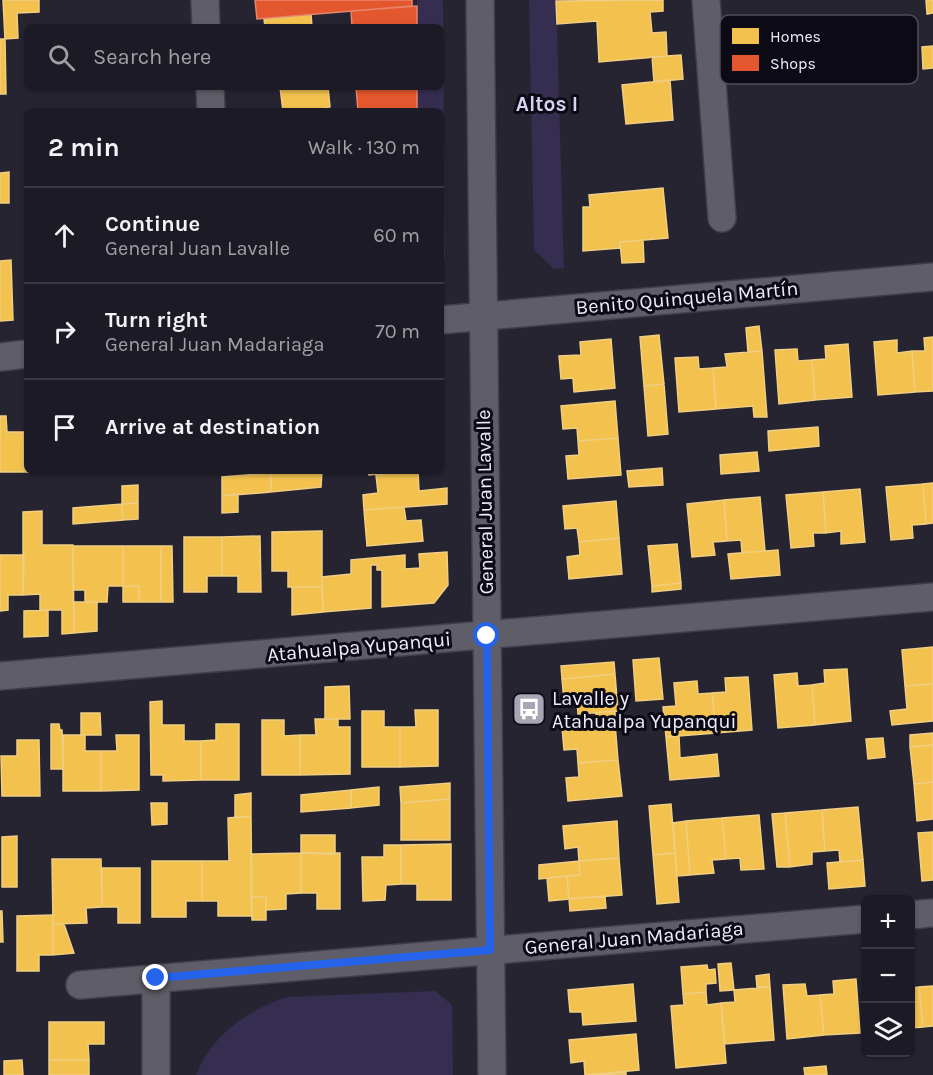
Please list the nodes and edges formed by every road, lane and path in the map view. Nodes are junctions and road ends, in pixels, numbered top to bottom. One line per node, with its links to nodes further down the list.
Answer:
1 (205, 0): 4 (street)
2 (480, 0): 9 (street, General Juan Lavalle)
3 (706, 0): 7 (street)
4 (206, 24)
5 (210, 90): 6 (street)
6 (211, 108)
7 (722, 218)
8 (933, 277): 9 (street, Benito Quinquela Martín)
9 (483, 316): 10 (street, Benito Quinquela Martín); 14 (street, General Juan Lavalle)
10 (444, 320)
11 (24, 354): 12 (street)
12 (0, 357)
13 (933, 597): 14 (street, Atahualpa Yupanqui)
14 (487, 636): 15 (street, Atahualpa Yupanqui); 19 (street, General Juan Lavalle)
15 (0, 676)
16 (933, 913): 17 (street)
17 (915, 915)
18 (861, 919): 19 (street, General Juan Madariaga)
19 (490, 950): 20 (street, General Juan Madariaga); 23 (street, General Juan Lavalle)
20 (156, 978): 21 (street, General Juan Madariaga); 22 (street)
21 (80, 985)
22 (156, 1075)
23 (492, 1075)

